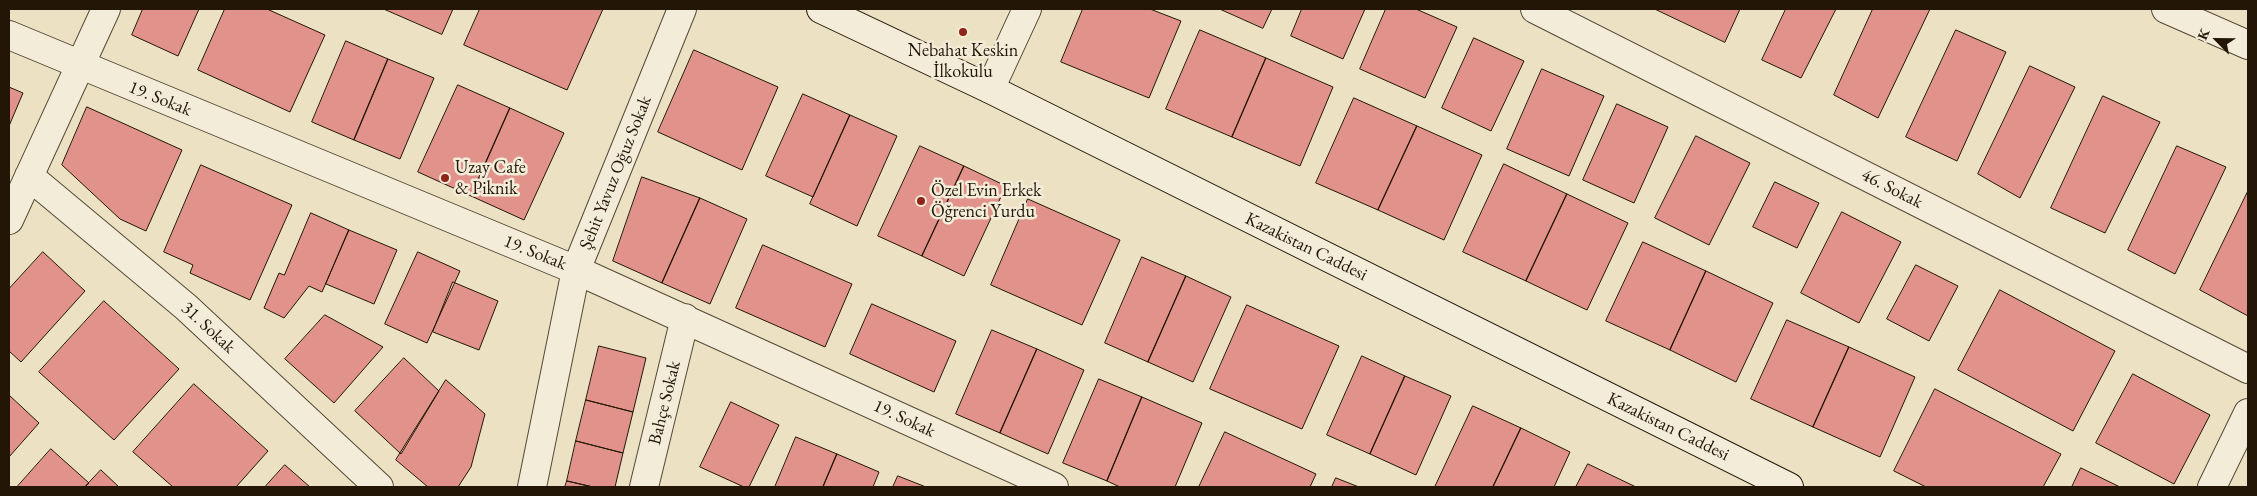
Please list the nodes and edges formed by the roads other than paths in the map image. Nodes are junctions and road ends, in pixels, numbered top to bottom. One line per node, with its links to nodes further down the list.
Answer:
1 (106, 9): 9 (street)
2 (682, 9): 13 (street, Şehit Yavuz Oğuz Sokak)
3 (821, 9): 10 (street, Kazakistan Caddesi)
4 (1027, 9): 10 (street)
5 (1535, 9): 15 (street, 46. Sokak)
6 (2166, 9): 8 (street)
7 (9, 35): 9 (street, 19. Sokak)
8 (2248, 45)
9 (80, 66): 11 (street); 13 (street, 19. Sokak)
10 (990, 89): 21 (street, Kazakistan Caddesi)
11 (29, 176): 12 (street); 17 (street, 31. Sokak)
12 (9, 220)
13 (576, 270): 14 (street, 19. Sokak); 18 (street, Şehit Yavuz Oğuz Sokak)
14 (685, 318): 19 (street, Bahçe Sokak); 20 (street, 19. Sokak)
15 (2248, 369)
16 (2248, 412): 22 (street)
17 (379, 487)
18 (532, 487)
19 (644, 487)
20 (1054, 487)
21 (1789, 487)
22 (2212, 487)

